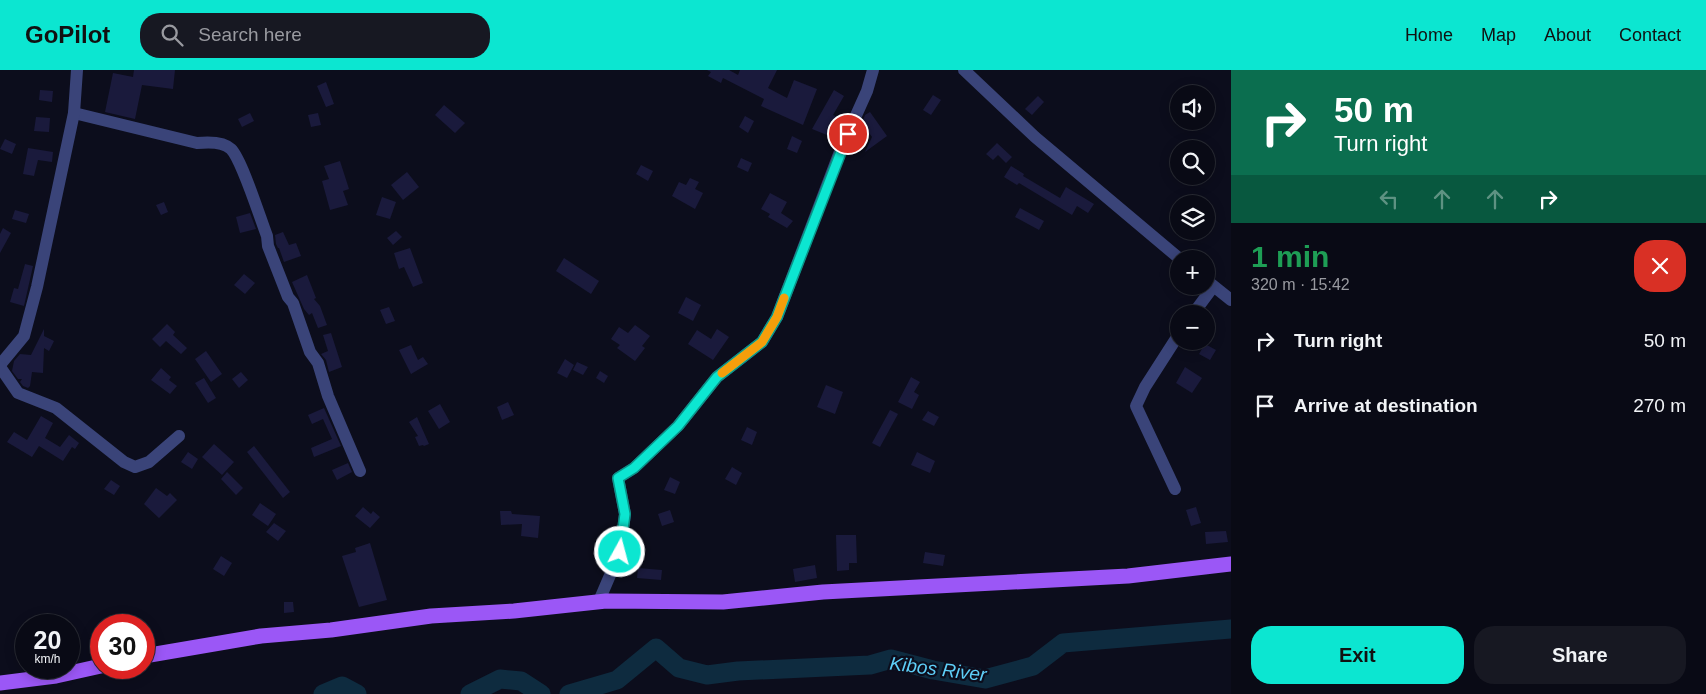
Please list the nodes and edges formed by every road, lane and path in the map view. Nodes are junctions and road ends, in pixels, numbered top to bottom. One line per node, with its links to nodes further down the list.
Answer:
1 (77, 70): 4 (street)
2 (873, 70): 14 (street)
3 (964, 70): 5 (street)
4 (74, 113): 9 (street); 11 (street)
5 (1170, 251)
6 (1215, 287): 7 (street)
7 (1231, 300)
8 (1170, 348): 12 (street)
9 (0, 366): 10 (street)
10 (179, 436)
11 (360, 471)
12 (1175, 490)
13 (1231, 564): 14 (main road)
14 (599, 601): 15 (main road)
15 (155, 654)
16 (90, 668): 17 (main road)
17 (0, 683)

